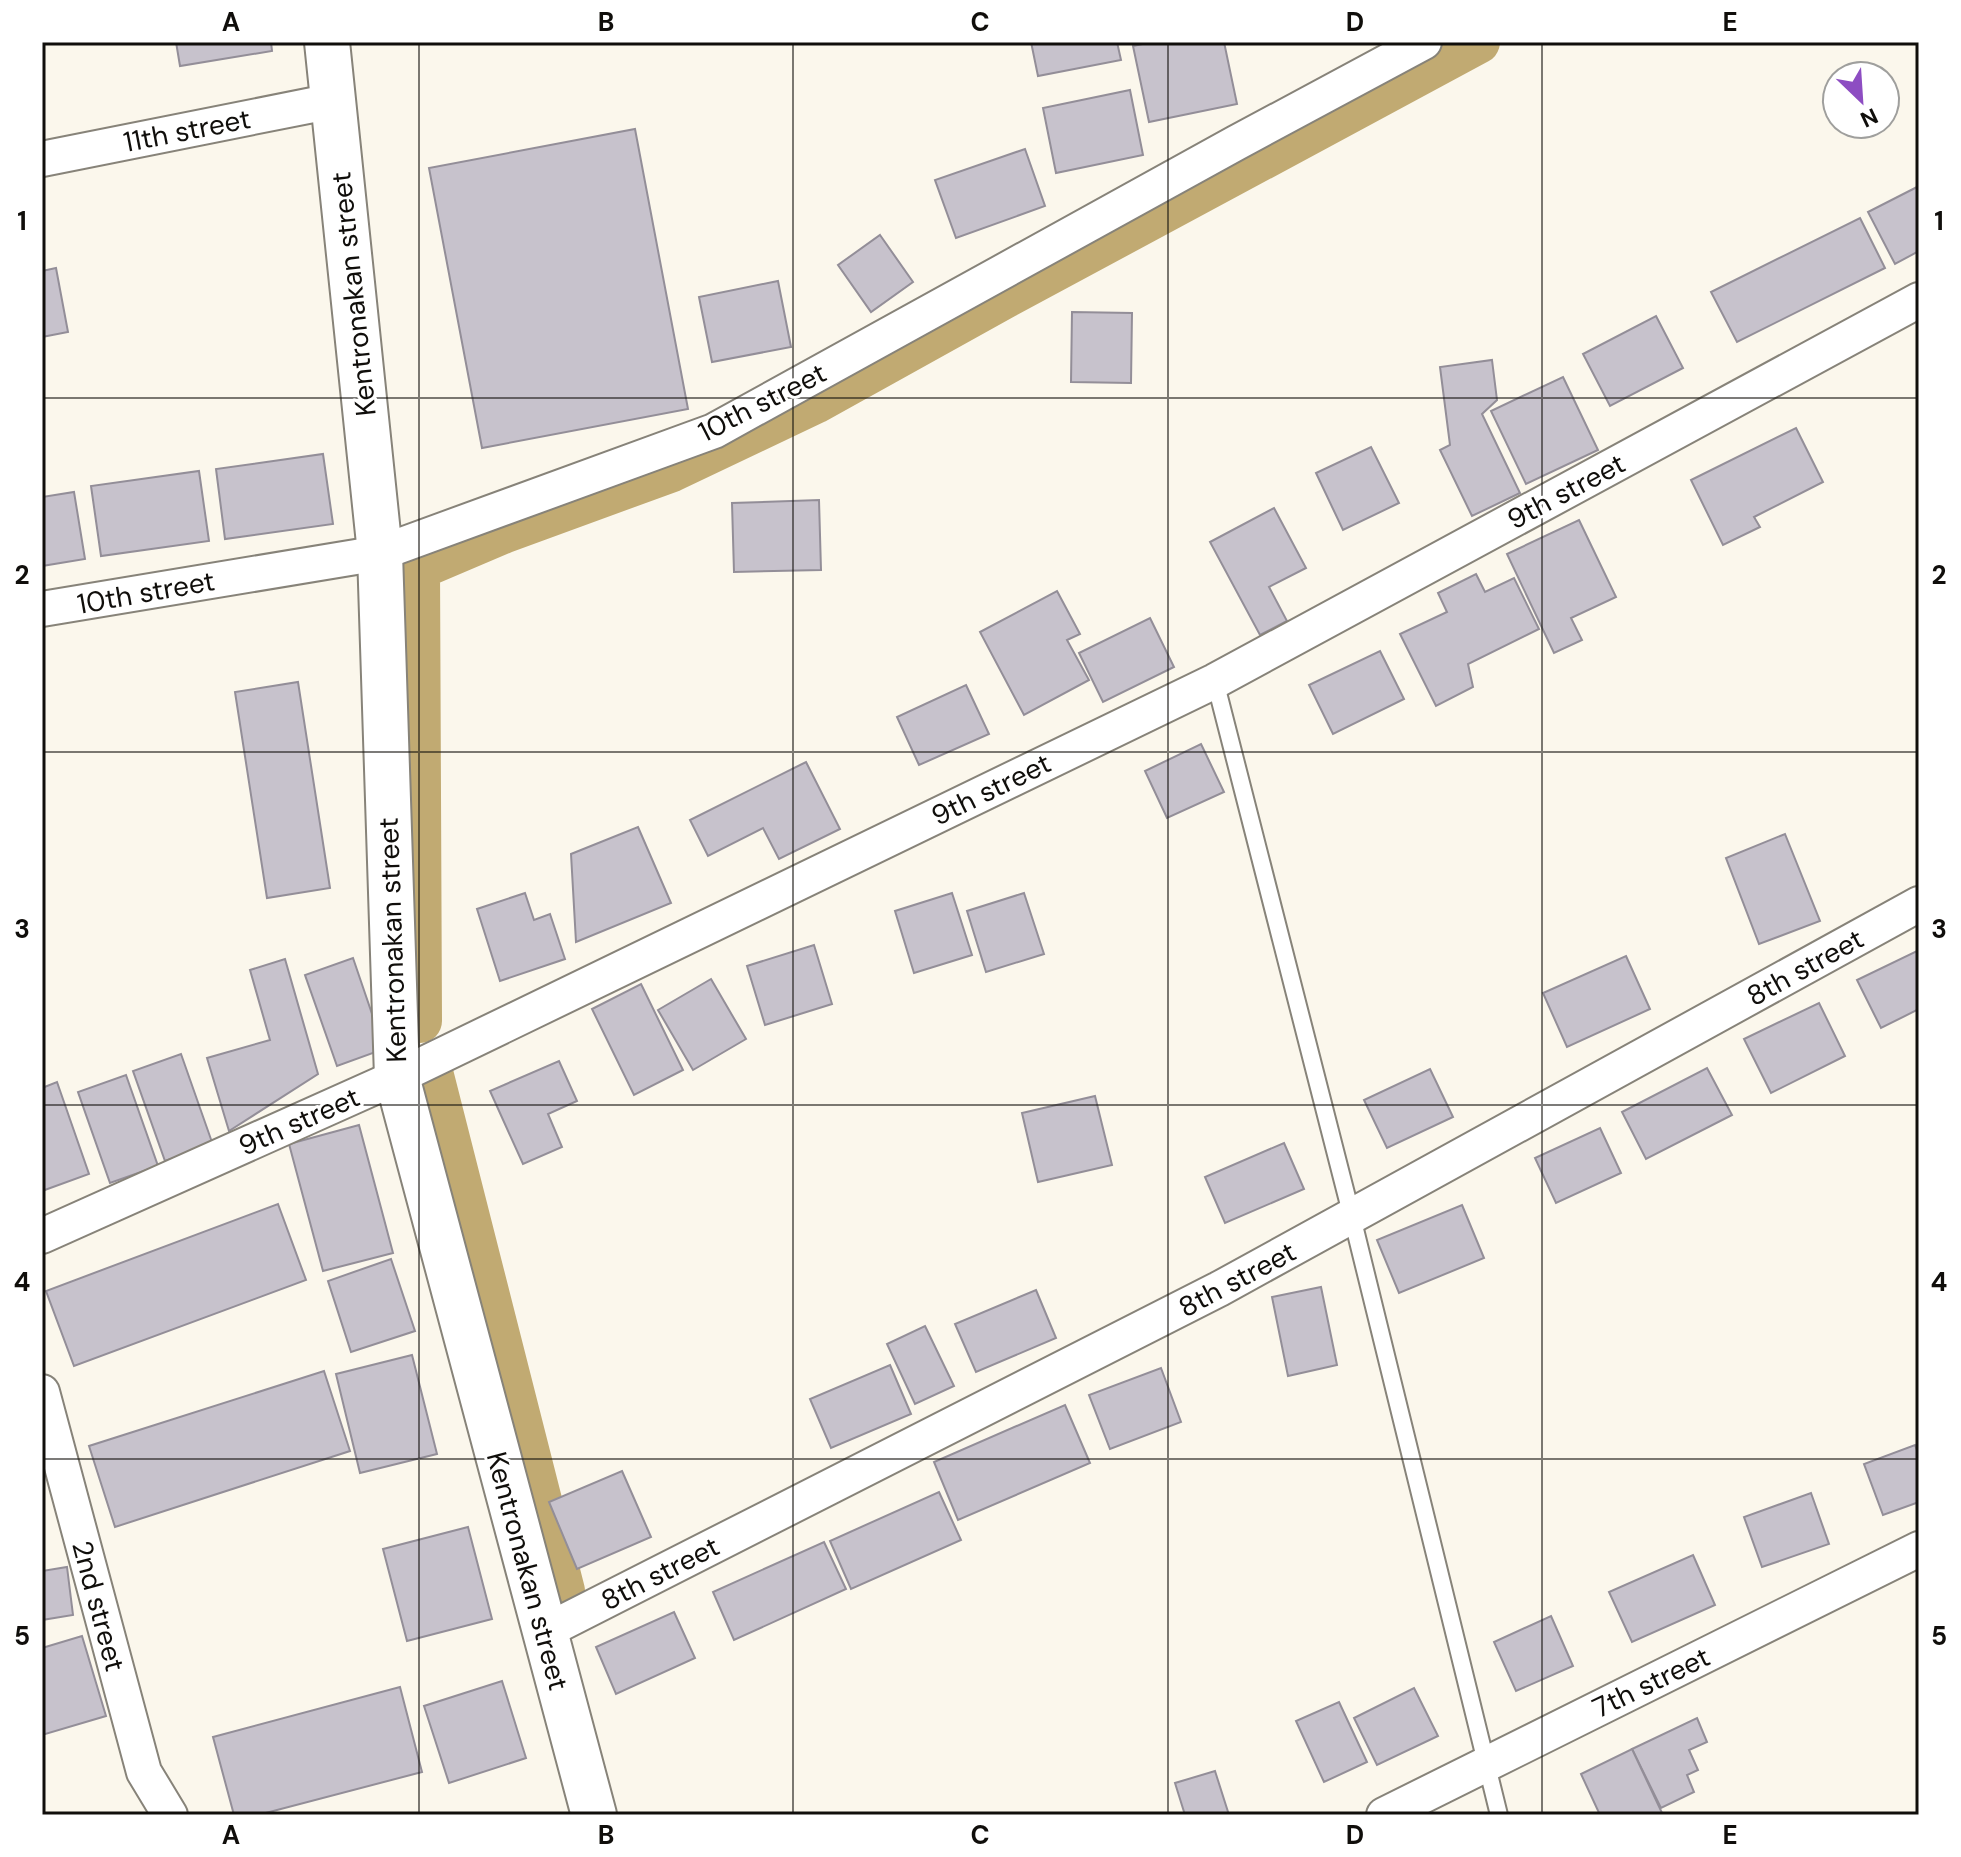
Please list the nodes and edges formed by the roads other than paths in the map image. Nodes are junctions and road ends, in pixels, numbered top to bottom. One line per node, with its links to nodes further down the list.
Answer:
1 (327, 42): 3 (main road, Kentronakan street)
2 (1424, 42): 6 (street, 10th street)
3 (333, 101): 4 (street, 11th street); 6 (main road, Kentronakan street)
4 (42, 159)
5 (1919, 300): 8 (street, 9th street)
6 (380, 553): 7 (street, 10th street); 10 (main road, Kentronakan street)
7 (42, 609)
8 (1215, 681): 10 (street, 9th street); 11 (lane)
9 (1919, 904): 11 (street, 8th street)
10 (397, 1077): 12 (street, 9th street); 15 (main road, Kentronakan street)
11 (1352, 1217): 15 (street, 8th street); 16 (lane)
12 (42, 1236)
13 (42, 1392): 17 (street, 2nd street)
14 (1919, 1549): 16 (street, 7th street)
15 (544, 1632): 18 (main road, Kentronakan street)
16 (1486, 1763): 19 (street, 7th street); 20 (lane)
17 (170, 1815)
18 (594, 1815)
19 (1384, 1815)
20 (1499, 1815)

